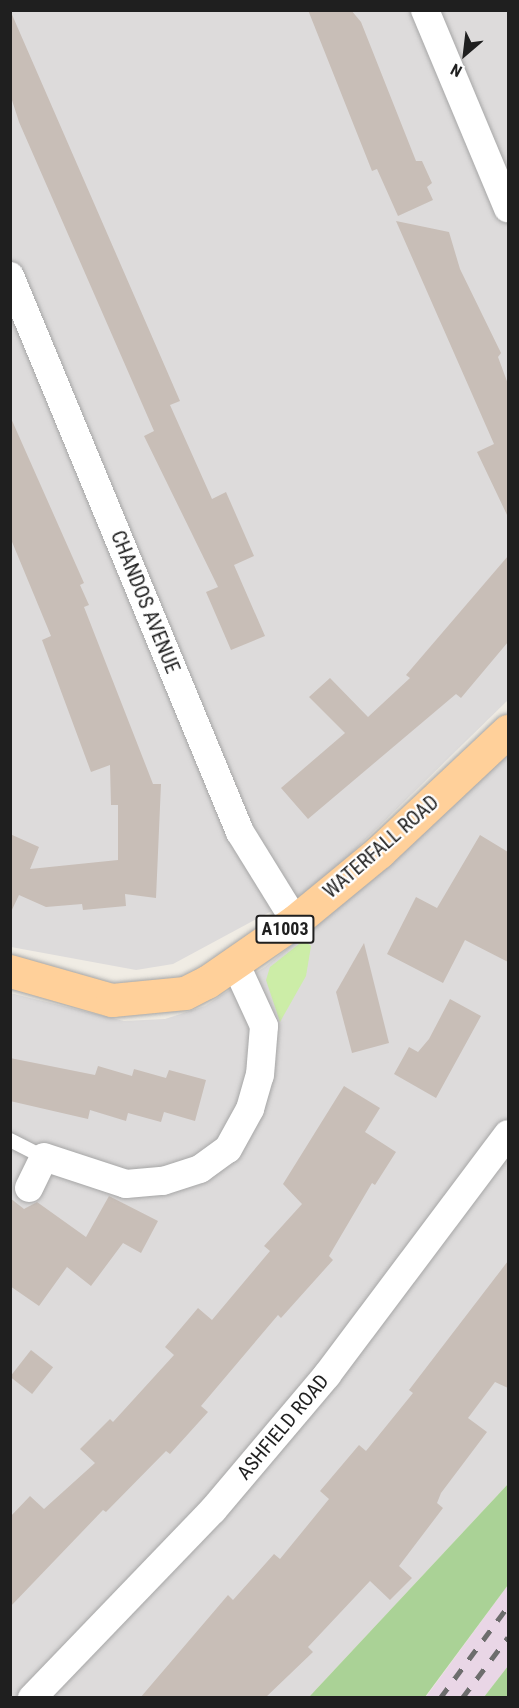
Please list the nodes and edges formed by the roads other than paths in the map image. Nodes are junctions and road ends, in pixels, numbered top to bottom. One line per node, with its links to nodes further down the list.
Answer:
1 (425, 10): 2 (street)
2 (508, 207)
3 (10, 276): 5 (street, CHANDOS AVENUE)
4 (508, 731): 5 (main road, WATERFALL ROAD / A1003)
5 (295, 921): 6 (main road, WATERFALL ROAD / A1003)
6 (236, 965): 7 (main road, WATERFALL ROAD / A1003); 10 (street)
7 (10, 971)
8 (508, 1134): 12 (street, ASHFIELD ROAD)
9 (10, 1140): 10 (lane)
10 (44, 1156): 11 (street)
11 (29, 1188)
12 (32, 1698)

